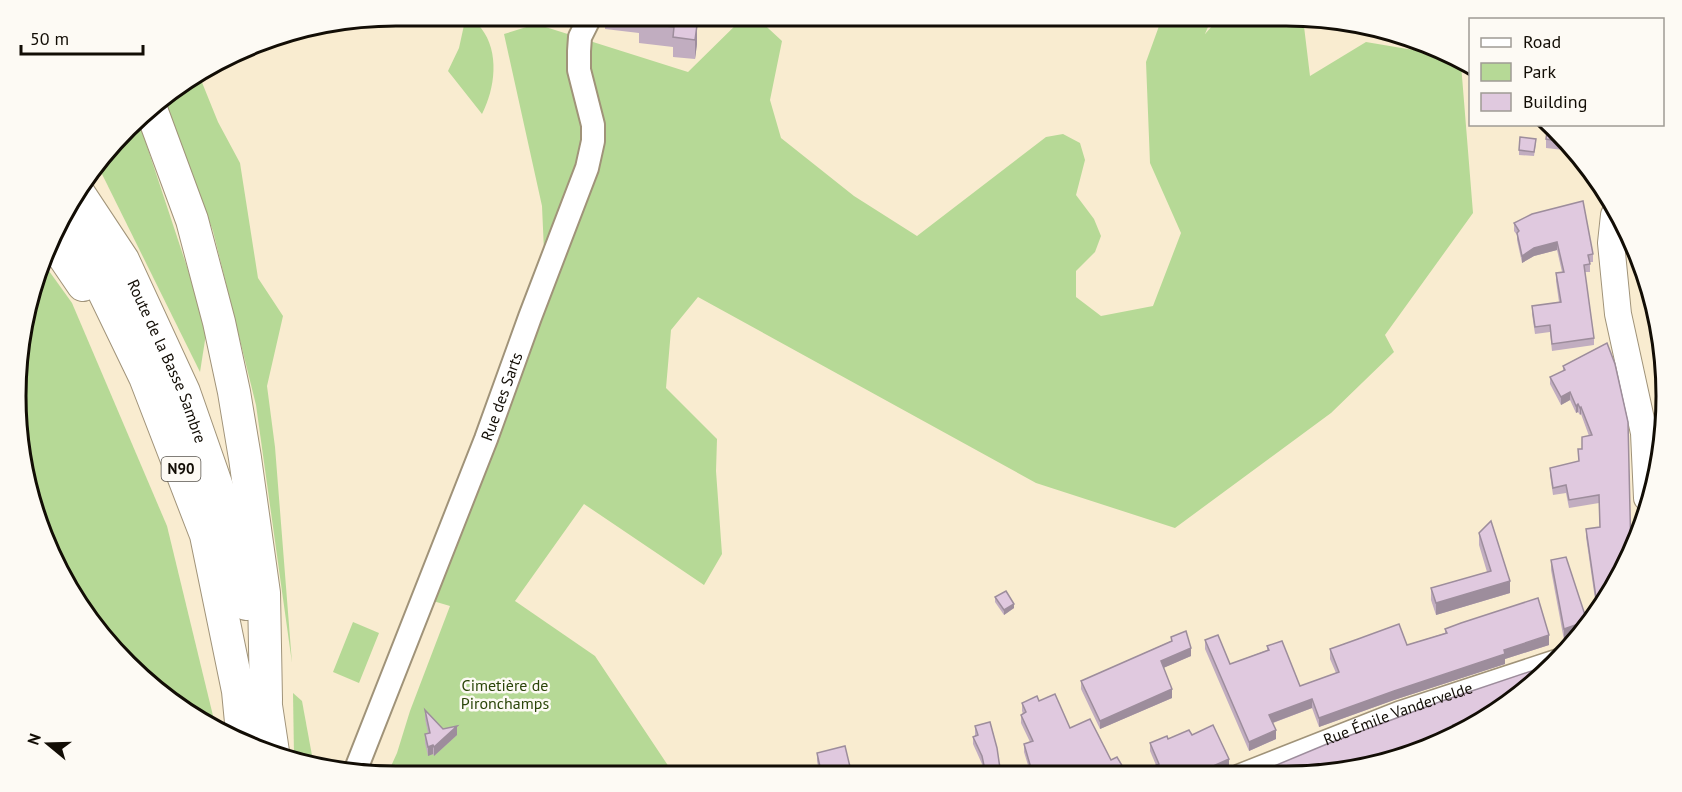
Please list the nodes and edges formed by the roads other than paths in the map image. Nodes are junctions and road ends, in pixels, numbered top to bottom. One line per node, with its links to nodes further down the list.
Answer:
1 (586, 26): 13 (street, Rue des Sarts)
2 (153, 116): 10 (highway)
3 (83, 199): 10 (highway, Route de la Basse Sambre / N90)
4 (69, 222): 7 (highway, Route de la Basse Sambre / N90)
5 (1613, 223): 8 (main road)
6 (57, 247): 7 (highway)
7 (145, 377): 11 (highway, Route de la Basse Sambre / N90)
8 (1646, 481)
9 (1543, 663): 14 (street, Rue Émile Vandervelde)
10 (266, 700): 12 (highway, Route de la Basse Sambre / N90)
11 (242, 733)
12 (272, 745)
13 (358, 764)
14 (1258, 766)

